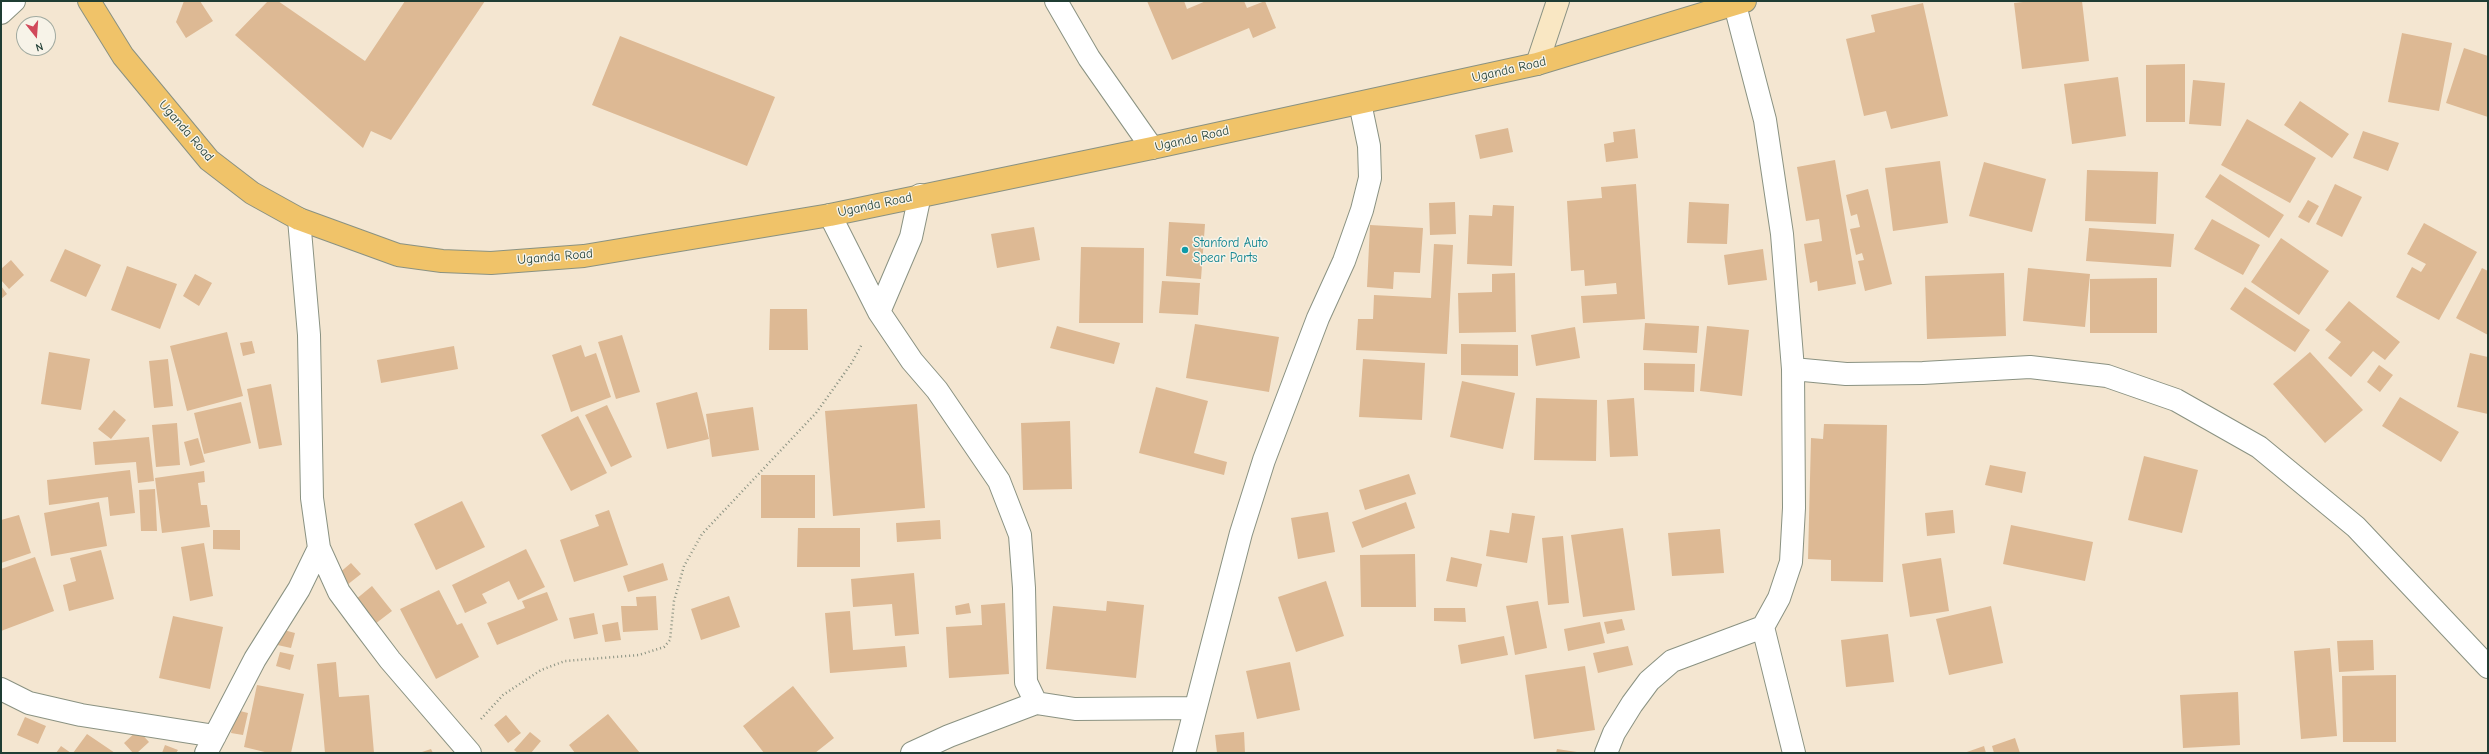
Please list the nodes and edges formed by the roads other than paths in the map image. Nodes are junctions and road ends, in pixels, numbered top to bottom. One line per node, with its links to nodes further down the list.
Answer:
1 (14, 1): 6 (street)
2 (89, 1): 12 (main road, Uganda Road)
3 (1056, 1): 9 (street)
4 (1558, 1): 7 (street)
5 (1740, 3): 7 (main road, Uganda Road); 14 (street)
6 (1, 13)
7 (1537, 64): 8 (main road, Uganda Road)
8 (1360, 103): 9 (main road, Uganda Road); 20 (street)
9 (1152, 148): 10 (main road, Uganda Road)
10 (920, 195): 11 (main road, Uganda Road); 13 (street)
11 (830, 215): 12 (main road, Uganda Road); 13 (street)
12 (299, 219): 15 (street)
13 (879, 312): 19 (street)
14 (1793, 370): 16 (street); 17 (street)
15 (319, 548): 21 (street); 22 (street)
16 (1763, 627): 25 (street); 26 (street)
17 (2488, 667)
18 (1, 689): 21 (street)
19 (1036, 703): 20 (street); 23 (street)
20 (1194, 708): 24 (street)
21 (211, 744)
22 (466, 748)
23 (912, 753)
24 (1184, 753)
25 (1606, 753)
26 (1794, 753)

